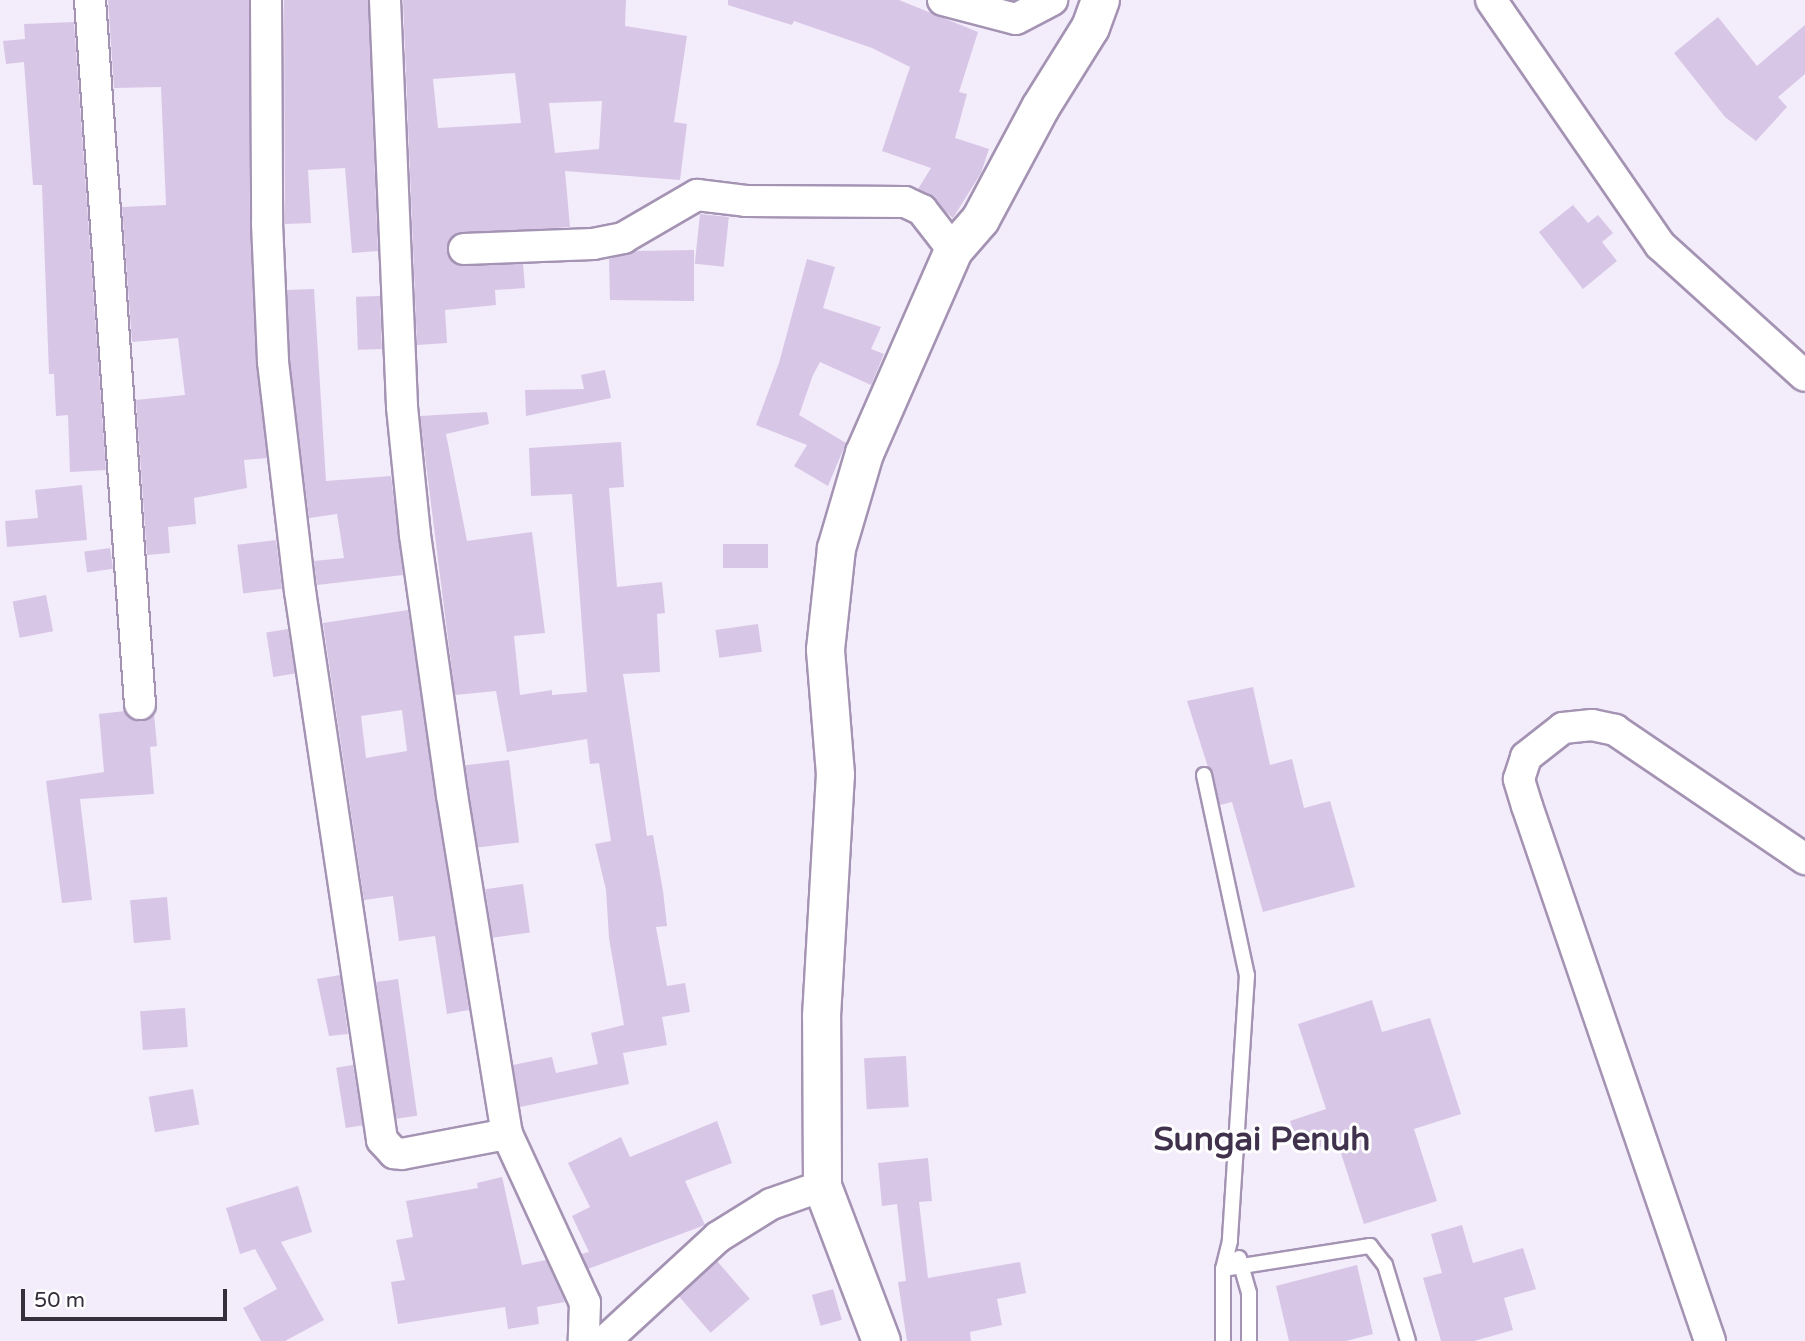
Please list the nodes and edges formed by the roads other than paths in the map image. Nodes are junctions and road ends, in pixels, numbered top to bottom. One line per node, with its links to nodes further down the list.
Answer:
1 (90, 0): 11 (street)
2 (265, 0): 14 (street)
3 (385, 0): 14 (street)
4 (943, 0): 5 (street)
5 (1052, 0)
6 (1100, 0): 9 (street)
7 (1492, 0): 10 (street)
8 (464, 249): 9 (street)
9 (953, 250): 15 (street)
10 (1805, 376)
11 (140, 704)
12 (1204, 775): 16 (lane)
13 (1805, 859): 25 (street)
14 (508, 1134): 19 (street)
15 (822, 1186): 20 (street); 21 (street)
16 (1230, 1241): 17 (lane); 18 (lane)
17 (1243, 1265): 18 (lane); 23 (lane); 24 (lane)
18 (1223, 1269): 22 (lane)
19 (584, 1341)
20 (605, 1341)
21 (881, 1341)
22 (1223, 1341)
23 (1249, 1341)
24 (1409, 1341)
25 (1710, 1341)

